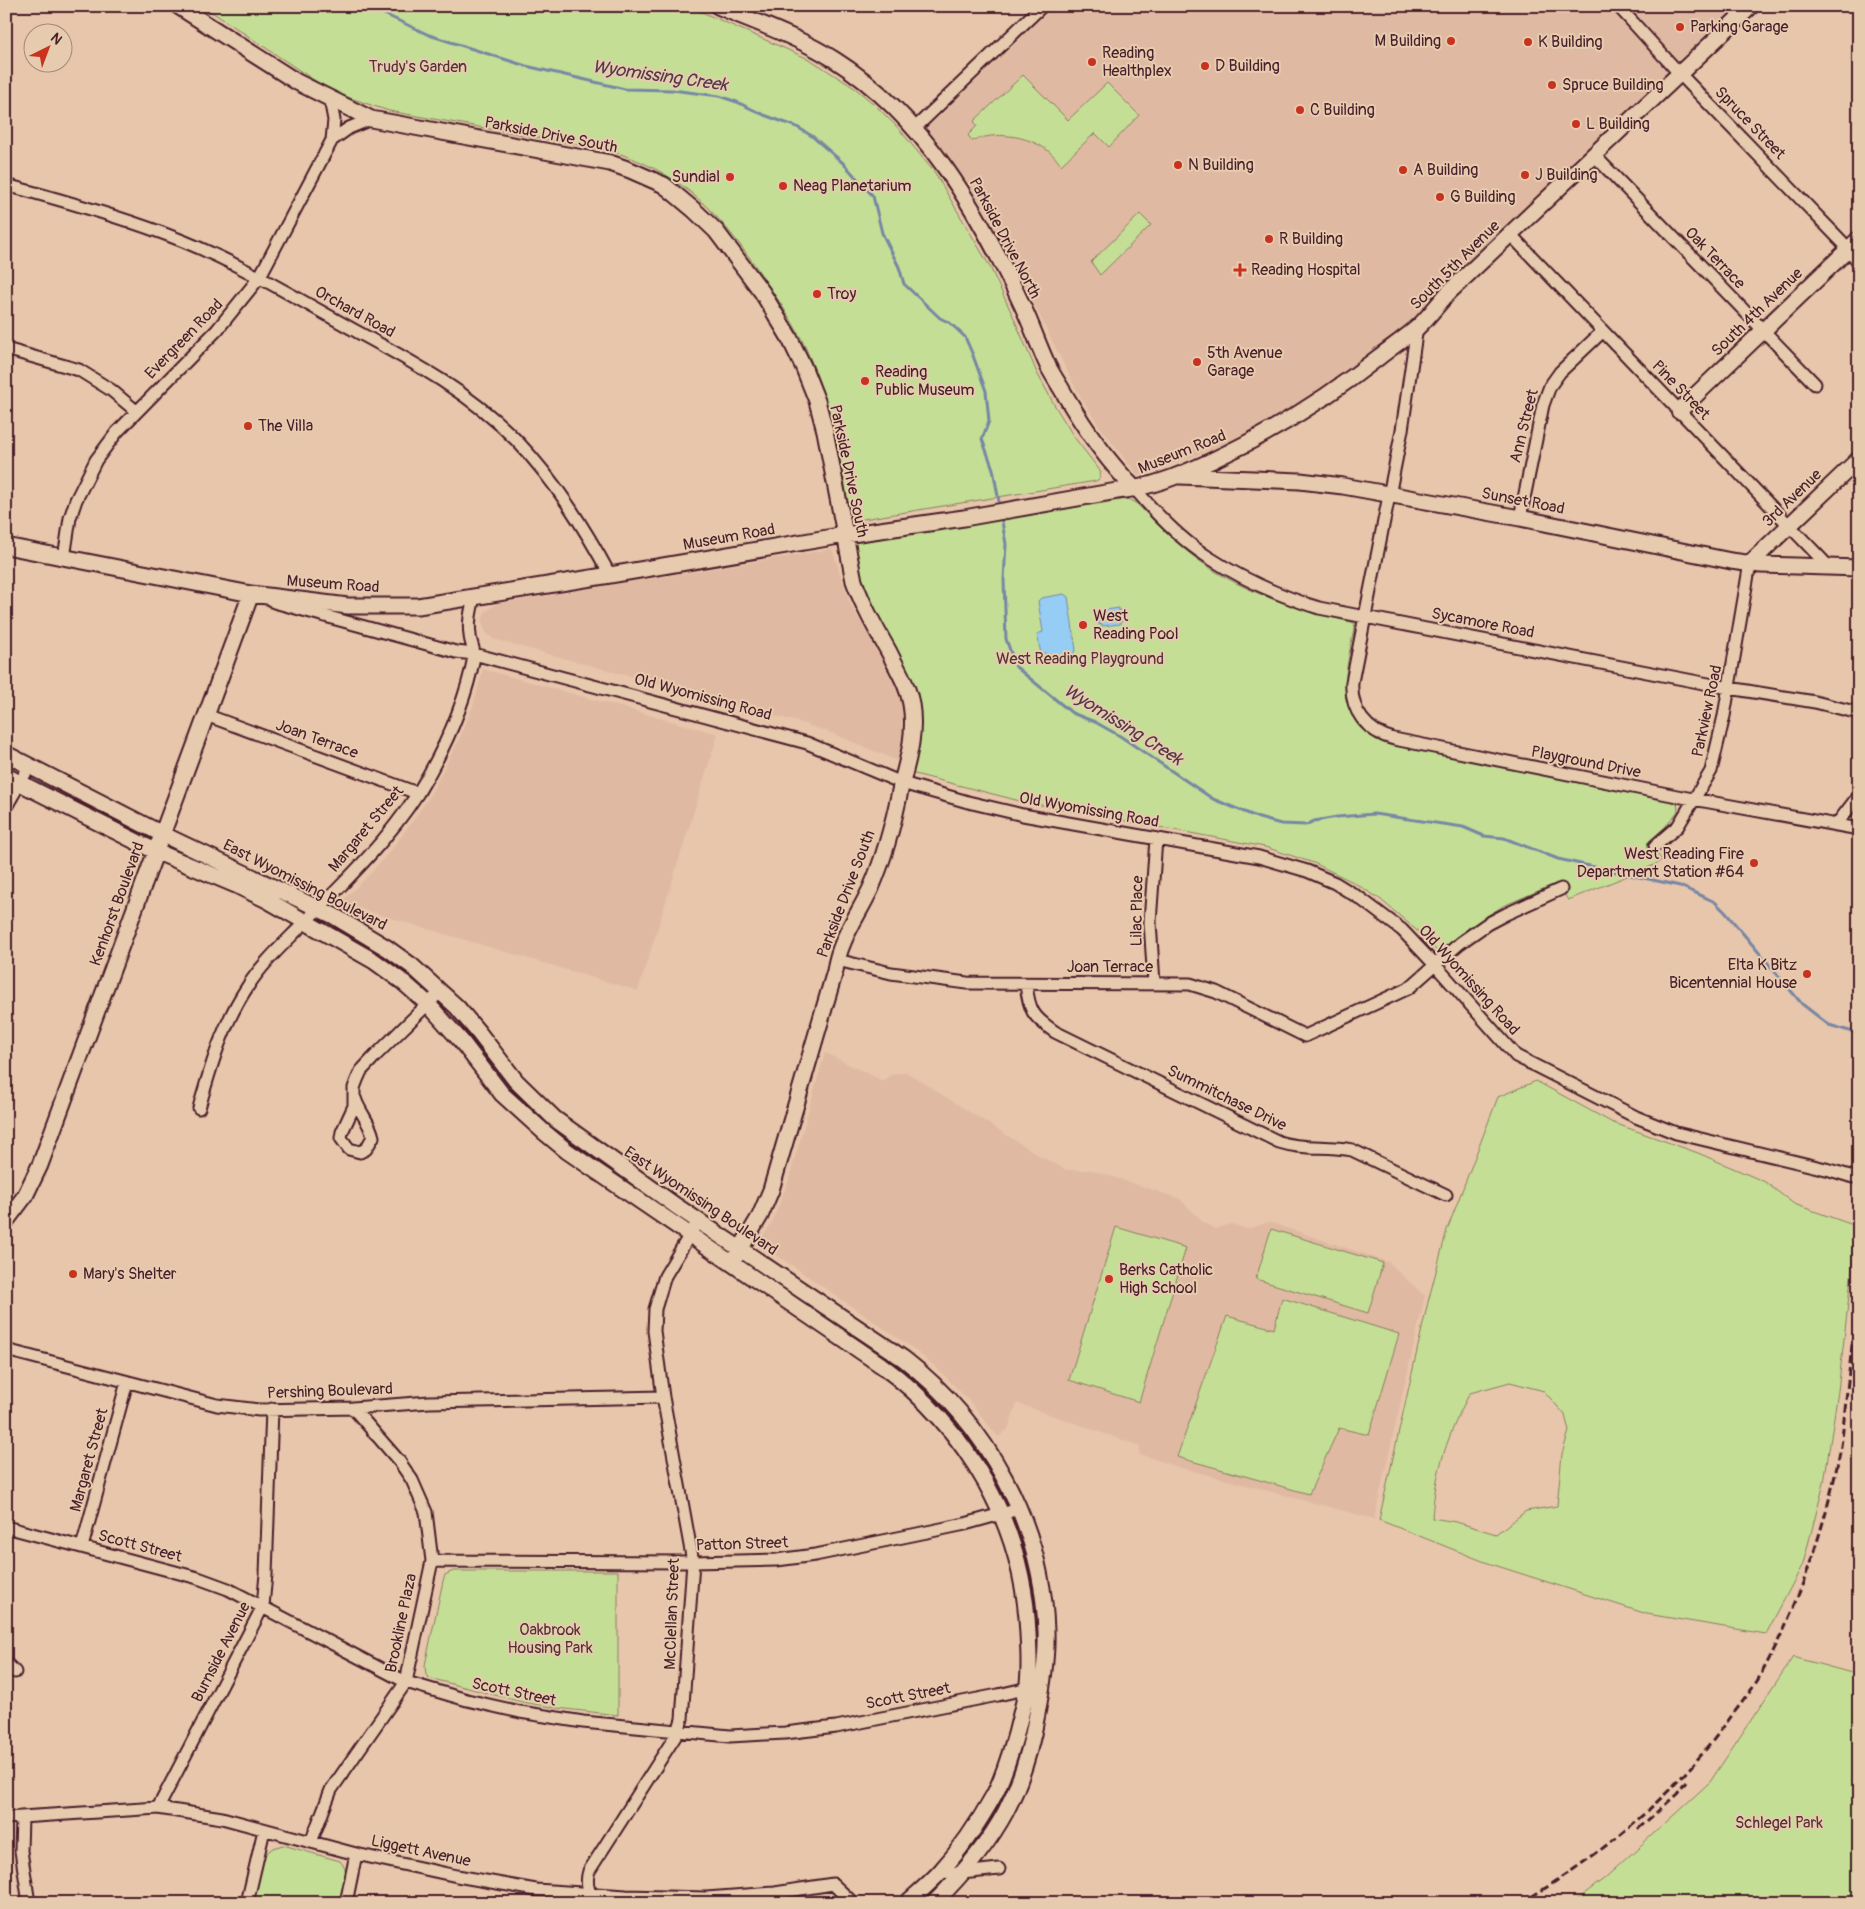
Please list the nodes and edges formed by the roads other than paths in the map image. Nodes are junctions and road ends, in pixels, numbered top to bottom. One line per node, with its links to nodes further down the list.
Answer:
1 (178, 6): 7 (street, Parkside Drive South)
2 (718, 6): 9 (street, Parkside Drive North)
3 (1042, 6): 9 (street)
4 (1618, 6): 6 (street, Spruce Street)
5 (1751, 6): 6 (street, South 5th Avenue)
6 (1679, 73): 11 (street, South 5th Avenue); 14 (street, Spruce Street)
7 (330, 99): 8 (street, Parkside Drive South); 10 (street, Evergreen Road)
8 (371, 118): 10 (street, Evergreen Road); 30 (street, Parkside Drive South)
9 (915, 128): 26 (street, Parkside Drive North)
10 (332, 140): 16 (street, Evergreen Road)
11 (1593, 154): 13 (street, South 5th Avenue); 19 (street, Oak Terrace)
12 (6, 185): 16 (street, Orchard Road)
13 (1510, 234): 17 (street, South 5th Avenue); 18 (street, Pine Street)
14 (1854, 244): 15 (street, Spruce Street); 19 (street, South 4th Avenue)
15 (1859, 263)
16 (260, 278): 22 (street, Evergreen Road); 36 (street, Orchard Road)
17 (1417, 327): 25 (street, Museum Road); 27 (street, South 5th Avenue)
18 (1602, 331): 23 (street, Pine Street); 28 (street, Ann Street)
19 (1763, 331): 21 (street, Oak Terrace); 23 (street, South 4th Avenue)
20 (6, 348): 22 (street)
21 (1815, 384)
22 (136, 411): 32 (street, Evergreen Road)
23 (1679, 411): 29 (street, Pine Street)
24 (1859, 459): 29 (street, 3rd Avenue)
25 (1179, 476): 26 (street, Museum Road); 27 (street, Sunset Road)
26 (1135, 490): 30 (street, Museum Road); 39 (street, Sycamore Road)
27 (1390, 494): 28 (street, Sunset Road); 39 (street, South 5th Avenue)
28 (1520, 518): 33 (street, Sunset Road)
29 (1789, 525): 33 (street, 3rd Avenue); 34 (street, Pine Street)
30 (844, 535): 36 (street, Museum Road); 48 (street, Parkside Drive South)
31 (6, 546): 32 (street, Museum Road)
32 (64, 558): 37 (street, Museum Road)
33 (1750, 563): 34 (street, Sunset Road); 42 (street, Parkview Road)
34 (1829, 567): 35 (street, Sunset Road)
35 (1859, 568)
36 (610, 575): 38 (street, Museum Road)
37 (251, 594): 38 (street, Museum Road); 40 (street, Old Wyomissing Road); 44 (street, Kenhorst Boulevard)
38 (474, 597): 40 (street, Margaret Street)
39 (1365, 617): 41 (street, South 5th Avenue); 42 (street, Sycamore Road)
40 (474, 654): 48 (street, Old Wyomissing Road); 49 (street, Margaret Street)
41 (1354, 673): 51 (street, Playground Drive)
42 (1729, 688): 43 (street, Sycamore Road); 51 (street, Parkview Road)
43 (1859, 713)
44 (206, 715): 49 (street, Joan Terrace); 55 (street, Kenhorst Boulevard)
45 (6, 754): 46 (street, East Wyomissing Boulevard)
46 (28, 767): 47 (street); 55 (street, East Wyomissing Boulevard)
47 (13, 780): 52 (street); 58 (street, East Wyomissing Boulevard)
48 (902, 783): 56 (street, Old Wyomissing Road); 62 (street, Parkside Drive South)
49 (417, 793): 60 (street, Margaret Street)
50 (1859, 795): 53 (street)
51 (1696, 799): 53 (street, Playground Drive); 57 (street, Parkview Road)
52 (6, 807)
53 (1836, 826): 54 (street, Playground Drive)
54 (1859, 829)
55 (162, 834): 58 (street, Kenhorst Boulevard); 60 (street, East Wyomissing Boulevard)
56 (1156, 839): 63 (street, Old Wyomissing Road); 64 (street, Lilac Place)
57 (1655, 846)
58 (155, 851): 61 (street, East Wyomissing Boulevard); 72 (street, Kenhorst Boulevard)
59 (1561, 889): 63 (street)
60 (318, 909): 61 (street, Margaret Street); 66 (street, East Wyomissing Boulevard)
61 (305, 922): 67 (street, East Wyomissing Boulevard); 69 (street, Margaret Street)
62 (837, 960): 65 (street, Joan Terrace); 75 (street, Parkside Drive South)
63 (1436, 966): 64 (street, Joan Terrace); 70 (street, Old Wyomissing Road)
64 (1154, 983): 65 (street, Joan Terrace)
65 (1026, 984): 71 (street, Summitchase Drive)
66 (441, 991): 67 (street); 73 (street, East Wyomissing Boulevard)
67 (428, 1004): 68 (street); 74 (street, East Wyomissing Boulevard)
68 (355, 1098)
69 (199, 1108)
70 (1853, 1177)
71 (1446, 1195)
72 (6, 1221)
73 (698, 1221): 74 (street, McClellan Street); 75 (street, East Wyomissing Boulevard)
74 (689, 1234): 76 (street, East Wyomissing Boulevard); 80 (street, McClellan Street)
75 (741, 1249): 76 (street, Parkside Drive South); 79 (street, East Wyomissing Boulevard)
76 (732, 1263): 81 (street, East Wyomissing Boulevard)
77 (6, 1350): 78 (street, Pershing Boulevard)
78 (127, 1382): 83 (street, Pershing Boulevard); 87 (street, Margaret Street)
79 (941, 1390): 81 (street); 84 (street, East Wyomissing Boulevard)
80 (663, 1397): 82 (street, Pershing Boulevard); 89 (street, McClellan Street)
81 (928, 1403): 85 (street, East Wyomissing Boulevard)
82 (353, 1408): 83 (street, Pershing Boulevard); 88 (street, Brookline Plaza)
83 (272, 1409): 90 (street, Burnside Avenue)
84 (1019, 1510): 85 (street, Patton Street); 94 (street, East Wyomissing Boulevard)
85 (1001, 1514): 89 (street, Patton Street); 95 (street, East Wyomissing Boulevard)
86 (6, 1527): 87 (street, Scott Street)
87 (82, 1547): 90 (street, Scott Street)
88 (432, 1561): 89 (street, Patton Street); 93 (street, Brookline Plaza)
89 (692, 1562): 96 (street, McClellan Street)
90 (263, 1606): 93 (street, Scott Street); 97 (street, Burnside Avenue)
91 (6, 1663): 92 (street)
92 (15, 1672)
93 (406, 1682): 96 (street, Scott Street); 101 (street, Brookline Plaza)
94 (1043, 1685): 95 (street, Scott Street); 105 (street, East Wyomissing Boulevard)
95 (1027, 1687): 96 (street, Scott Street); 104 (street, East Wyomissing Boulevard)
96 (678, 1732): 106 (street, McClellan Street)
97 (158, 1808): 98 (street, Liggett Avenue); 100 (street, Liggett Avenue)
98 (22, 1817): 99 (street, Liggett Avenue); 107 (street)
99 (6, 1818)
100 (264, 1830): 101 (street, Liggett Avenue); 108 (street)
101 (312, 1842): 102 (street, Liggett Avenue)
102 (356, 1854): 106 (street, Liggett Avenue); 109 (street)
103 (999, 1869): 105 (street)
104 (940, 1872): 105 (street); 111 (street, East Wyomissing Boulevard)
105 (962, 1873): 112 (street, East Wyomissing Boulevard)
106 (592, 1898): 110 (street, Liggett Avenue)
107 (29, 1903)
108 (247, 1903)
109 (346, 1903)
110 (852, 1903)
111 (907, 1903)
112 (934, 1903)

